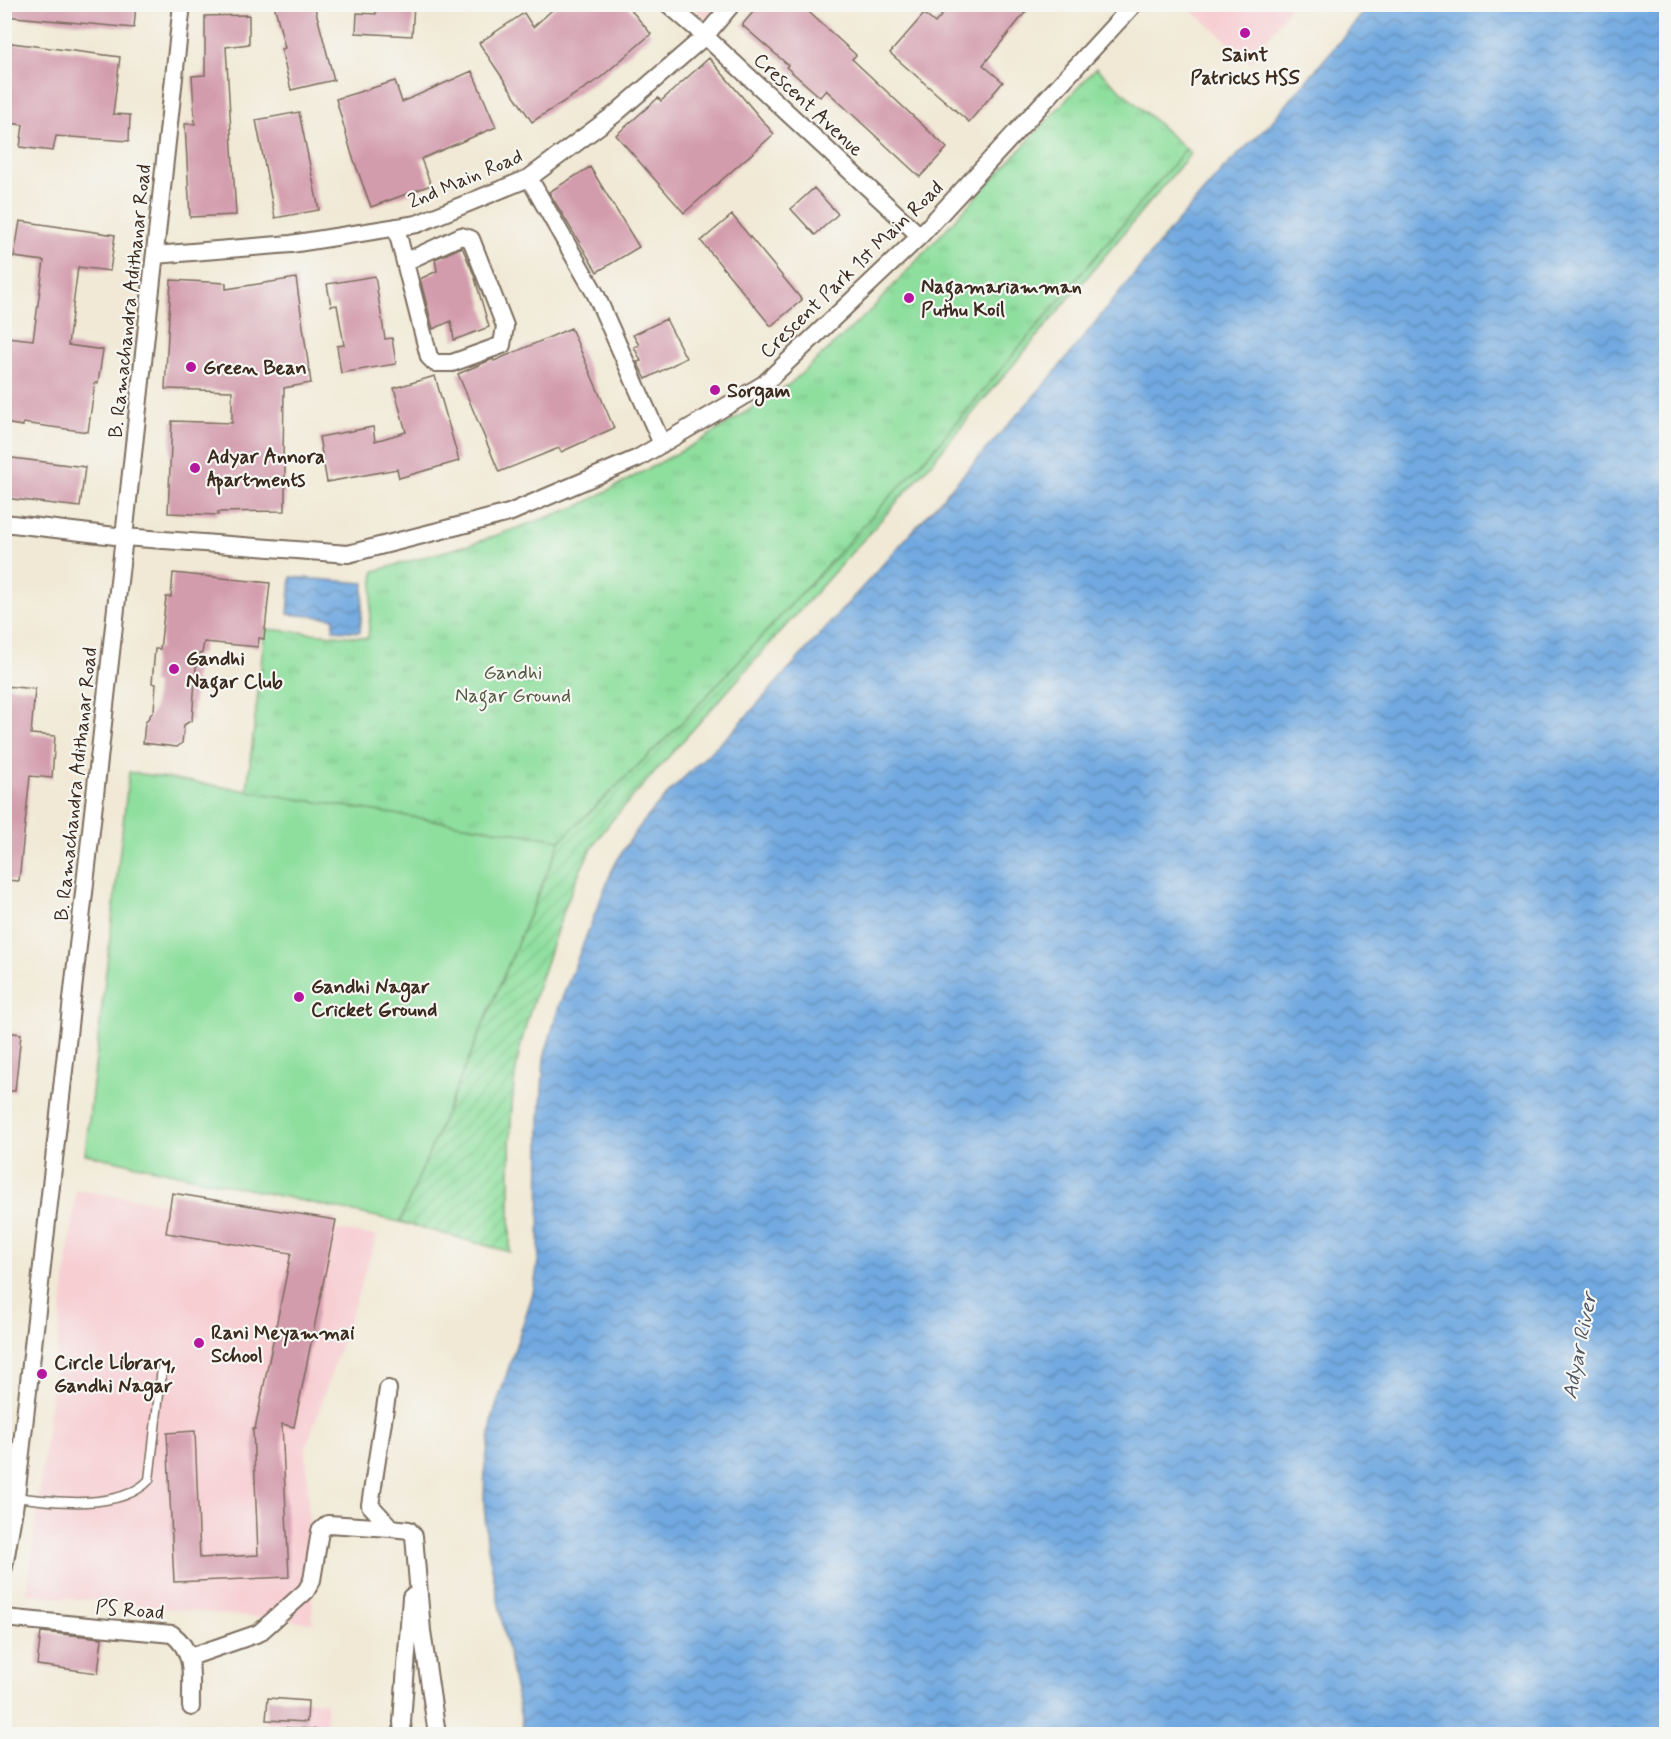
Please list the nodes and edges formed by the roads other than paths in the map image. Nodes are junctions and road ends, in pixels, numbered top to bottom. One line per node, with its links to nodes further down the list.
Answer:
1 (182, 4): 11 (street, B. Ramachandra Adithanar Road)
2 (668, 4): 7 (street, Crescent Avenue)
3 (732, 4): 7 (street, 2nd Main Road)
4 (1134, 4): 10 (street, Crescent Park 1st Main Road)
5 (1184, 4): 6 (lane)
6 (1191, 4)
7 (705, 36): 8 (street, 2nd Main Road); 10 (street, Crescent Avenue)
8 (529, 178): 9 (street, 2nd Main Road); 13 (street)
9 (396, 227): 11 (street, 2nd Main Road); 12 (street)
10 (920, 236): 13 (street, Crescent Park 1st Main Road)
11 (155, 255): 15 (street, B. Ramachandra Adithanar Road)
12 (405, 262): 12 (street)
13 (662, 444): 15 (street, Crescent Park 1st Main Road)
14 (4, 523): 15 (street, Crescent Park 1st Main Road)
15 (124, 537): 18 (street, B. Ramachandra Adithanar Road)
16 (162, 1368): 18 (lane)
17 (388, 1389): 19 (street)
18 (16, 1497): 21 (street, B. Ramachandra Adithanar Road)
19 (391, 1528): 20 (street); 23 (street)
20 (414, 1536): 27 (street); 28 (street)
21 (4, 1567)
22 (4, 1618): 23 (street, PS Road)
23 (190, 1657): 24 (street)
24 (191, 1707)
25 (277, 1734): 26 (lane)
26 (314, 1734)
27 (404, 1734)
28 (437, 1734)

